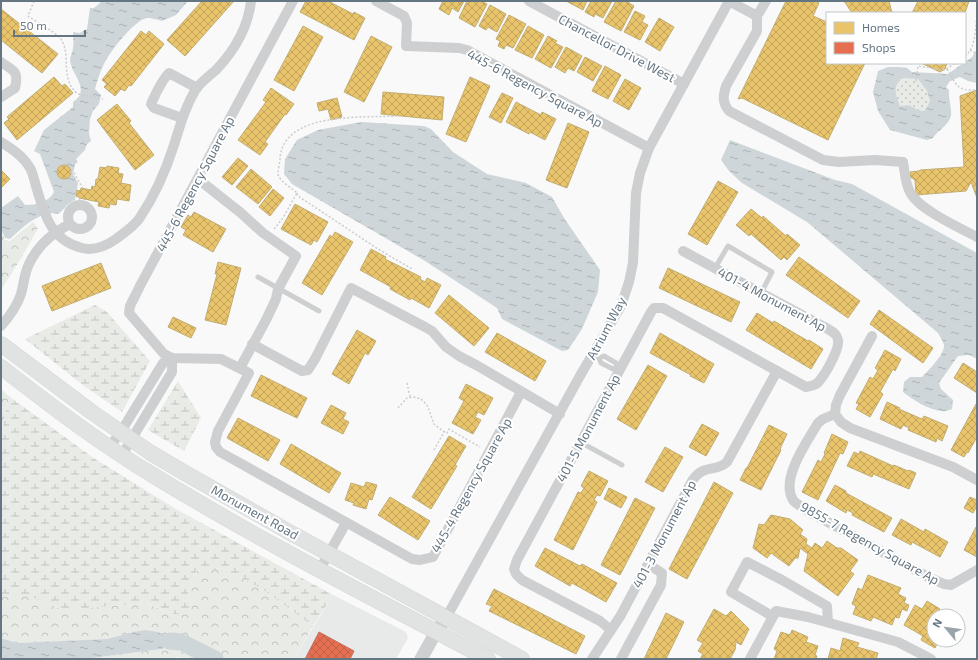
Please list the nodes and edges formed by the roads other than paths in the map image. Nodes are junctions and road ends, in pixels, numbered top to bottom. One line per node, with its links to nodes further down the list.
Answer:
1 (251, 1): 10 (street)
2 (292, 1): 15 (street, 445-6 Regency Square Ap)
3 (376, 1): 14 (street, 445-6 Regency Square Ap)
4 (529, 1): 9 (street, Chancellor Drive West)
5 (729, 1): 7 (street); 9 (street, Atrium Way)
6 (766, 1): 7 (street)
7 (758, 16): 18 (street)
8 (1, 62): 11 (street)
9 (684, 84): 14 (street, Atrium Way)
10 (197, 88): 12 (street); 12 (street)
11 (1, 97)
12 (182, 118): 17 (street)
13 (1, 142): 17 (street)
14 (649, 148): 29 (street, Atrium Way)
15 (198, 179): 22 (street); 30 (street, 445-6 Regency Square Ap)
16 (70, 224): 16 (street); 17 (street)
17 (55, 232): 25 (street)
18 (977, 237)
19 (683, 251): 20 (street, 401-4 Monument Ap)
20 (715, 268): 23 (street, 401-4 Monument Ap); 23 (lane)
21 (258, 277): 22 (lane)
22 (278, 289): 24 (lane); 28 (street)
23 (761, 293): 34 (street, 401-4 Monument Ap)
24 (319, 311)
25 (1, 326)
26 (872, 336): 39 (street)
27 (1, 344): 40 (main road, Monument Road)
28 (252, 344): 32 (street); 35 (street)
29 (596, 356): 33 (lane); 38 (street, Atrium Way)
30 (172, 358): 32 (street); 36 (street); 37 (street)
31 (1, 367): 42 (main road, Monument Road)
32 (240, 368): 45 (street)
33 (618, 368): 34 (street, 401-5 Monument Ap); 41 (street, 401-5 Monument Ap)
34 (776, 371): 47 (street, 401-3 Monument Ap)
35 (521, 392): 38 (street); 45 (street, 445-4 Regency Square Ap)
36 (144, 394): 37 (street); 40 (street)
37 (155, 401): 40 (street)
38 (560, 414): 51 (street, Atrium Way)
39 (835, 414): 44 (street); 49 (street, 9855-7 Regency Square Ap)
40 (126, 436): 42 (street); 42 (street); 46 (main road, Monument Road)
41 (580, 442): 43 (lane); 53 (street, 401-5 Monument Ap)
42 (116, 451): 48 (main road, Monument Road)
43 (622, 465)
44 (977, 480)
45 (346, 523): 46 (street)
46 (329, 554): 48 (street); 51 (main road, Monument Road)
47 (649, 565): 53 (street, 401-3 Monument Ap); 59 (street)
48 (320, 569): 54 (main road, Monument Road)
49 (977, 570)
50 (772, 616): 52 (street); 52 (street); 60 (street)
51 (446, 618): 54 (street); 57 (main road, Monument Road)
52 (828, 622): 61 (street)
53 (611, 630): 58 (street, 401-3 Monument Ap)
54 (436, 632): 55 (street); 56 (main road, Monument Road)
55 (421, 659)
56 (488, 659)
57 (522, 659)
58 (592, 659)
59 (621, 659)
60 (750, 659)
61 (931, 659)

